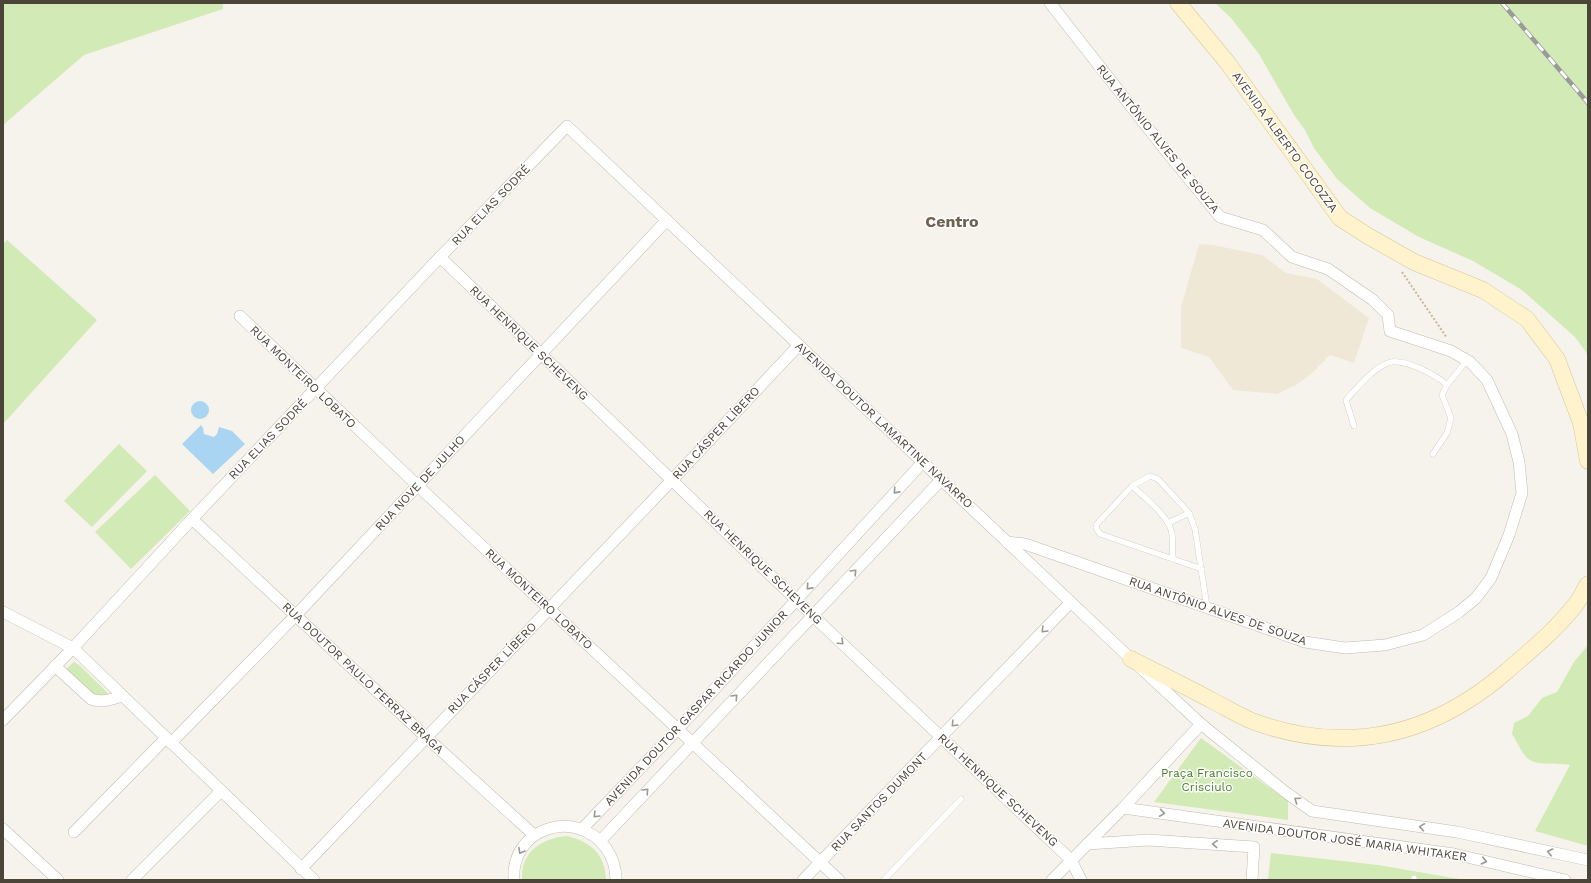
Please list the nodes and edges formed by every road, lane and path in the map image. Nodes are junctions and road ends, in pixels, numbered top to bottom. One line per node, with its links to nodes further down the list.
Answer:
1 (1050, 3): 10 (street, RUA ANTÔNIO ALVES DE SOUZA)
2 (1178, 3): 15 (street, AVENIDA ALBERTO COCOZZA)
3 (567, 126): 4 (street, AVENIDA DOUTOR LAMARTINE NAVARRO); 5 (street, RUA ELIAS SODRÉ)
4 (667, 220): 8 (street, AVENIDA DOUTOR LAMARTINE NAVARRO); 9 (street, RUA NOVE DE JULHO)
5 (440, 257): 9 (street, RUA HENRIQUE SCHEVENG); 12 (street, RUA ELIAS SODRÉ)
6 (1402, 272): 10 (path)
7 (240, 316): 12 (street, RUA MONTEIRO LOBATO)
8 (799, 345): 16 (street, AVENIDA DOUTOR LAMARTINE NAVARRO); 17 (street, RUA CÁSPER LÍBERO)
9 (541, 354): 17 (street, RUA HENRIQUE SCHEVENG); 19 (street, RUA NOVE DE JULHO)
10 (1464, 358): 11 (lane); 30 (street, RUA ANTÔNIO ALVES DE SOUZA)
11 (1447, 385): 13 (lane); 14 (lane)
12 (316, 389): 19 (street, RUA MONTEIRO LOBATO); 22 (street, RUA ELIAS SODRÉ)
13 (1354, 426)
14 (1433, 454)
15 (1588, 460)
16 (923, 462): 18 (street, AVENIDA DOUTOR LAMARTINE NAVARRO); 28 (street, AVENIDA DOUTOR GASPAR RICARDO JUNIOR, one-way to 28)
17 (672, 480): 28 (street, RUA HENRIQUE SCHEVENG); 31 (street, RUA CÁSPER LÍBERO)
18 (941, 480): 24 (street, AVENIDA DOUTOR LAMARTINE NAVARRO); 34 (street, AVENIDA DOUTOR GASPAR RICARDO JUNIOR, one-way to 18)
19 (418, 486): 31 (street, RUA MONTEIRO LOBATO); 33 (street, RUA NOVE DE JULHO)
20 (1132, 486): 21 (lane); 23 (lane); 25 (lane)
21 (1189, 513): 23 (lane); 26 (lane)
22 (192, 519): 33 (street, RUA DOUTOR PAULO FERRAZ BRAGA); 35 (street, RUA ELIAS SODRÉ)
23 (1168, 523): 25 (lane)
24 (1007, 542): 29 (street, AVENIDA DOUTOR LAMARTINE NAVARRO); 30 (street, RUA ANTÔNIO ALVES DE SOUZA)
25 (1173, 559): 26 (lane)
26 (1202, 570): 30 (lane)
27 (1588, 584): 36 (street)
28 (796, 600): 34 (street, RUA HENRIQUE SCHEVENG); 41 (street, AVENIDA DOUTOR GASPAR RICARDO JUNIOR)
29 (1071, 602): 36 (street, AVENIDA DOUTOR LAMARTINE NAVARRO); 43 (street, RUA SANTOS DUMONT, one-way to 43)
30 (1207, 607)
31 (549, 609): 41 (street, RUA MONTEIRO LOBATO); 42 (street, RUA CÁSPER LÍBERO)
32 (3, 612): 35 (street)
33 (296, 615): 42 (street, RUA DOUTOR PAULO FERRAZ BRAGA); 44 (street, RUA NOVE DE JULHO)
34 (812, 615): 43 (street, RUA HENRIQUE SCHEVENG, one-way to 43); 45 (street, AVENIDA DOUTOR GASPAR RICARDO JUNIOR, one-way to 34)
35 (73, 648): 37 (street, RUA ELIAS SODRÉ); 38 (street)
36 (1131, 659): 40 (street, AVENIDA DOUTOR LAMARTINE NAVARRO)
37 (55, 666): 38 (street); 39 (street, RUA ELIAS SODRÉ)
38 (122, 696): 44 (street)
39 (3, 720)
40 (1201, 724): 48 (street); 56 (street, AVENIDA DOUTOR JOSÉ MARIA WHITAKER, one-way to 40)
41 (678, 730): 45 (street, RUA MONTEIRO LOBATO); 50 (street, AVENIDA DOUTOR GASPAR RICARDO JUNIOR, one-way to 50)
42 (426, 737): 52 (street, RUA DOUTOR PAULO FERRAZ BRAGA); 58 (street, RUA CÁSPER LÍBERO)
43 (941, 737): 55 (street, RUA HENRIQUE SCHEVENG); 57 (street, RUA SANTOS DUMONT)
44 (168, 741): 46 (street); 51 (street, RUA NOVE DE JULHO)
45 (692, 742): 53 (street, AVENIDA DOUTOR GASPAR RICARDO JUNIOR, one-way to 45); 57 (street, RUA MONTEIRO LOBATO)
46 (221, 791): 58 (street); 60 (street)
47 (961, 799): 66 (lane)
48 (1124, 808): 54 (street); 70 (street, AVENIDA DOUTOR JOSÉ MARIA WHITAKER, one-way to 70)
49 (3, 829): 59 (street)
50 (582, 829): 52 (street); 53 (street)
51 (74, 832)
52 (534, 836): 62 (street, one-way to 62)
53 (601, 840): 63 (street)
54 (1086, 844): 55 (street); 69 (street, one-way to 54)
55 (1071, 860): 67 (street); 68 (street, RUA HENRIQUE SCHEVENG)
56 (1588, 860)
57 (820, 862): 64 (street, RUA SANTOS DUMONT); 65 (street, RUA MONTEIRO LOBATO)
58 (301, 869): 61 (street)
59 (58, 880)
60 (132, 880)
61 (314, 880)
62 (514, 880)
63 (616, 880)
64 (803, 880)
65 (839, 880)
66 (884, 880)
67 (1052, 880)
68 (1081, 880)
69 (1252, 880)
70 (1565, 880)

